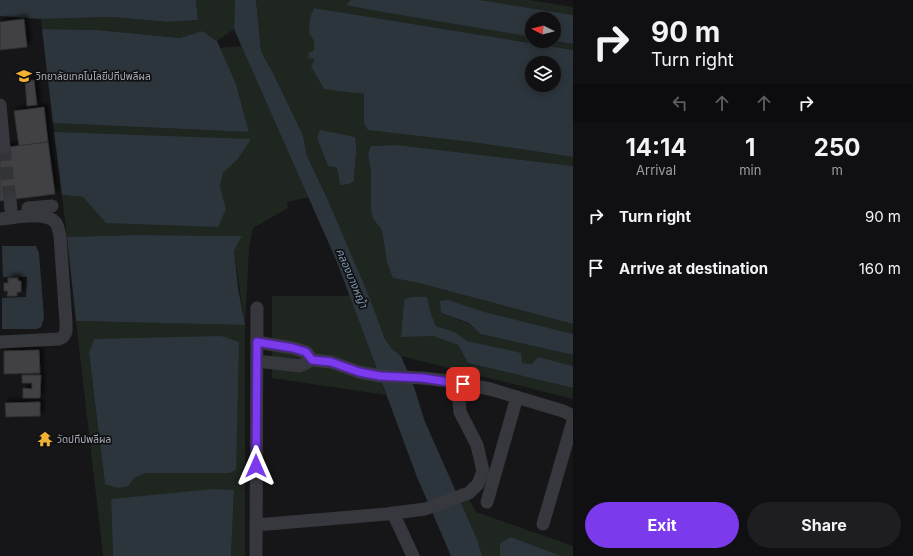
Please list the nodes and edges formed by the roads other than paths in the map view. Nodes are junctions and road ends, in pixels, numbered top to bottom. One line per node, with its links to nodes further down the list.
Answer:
1 (0, 105): 2 (street)
2 (4, 148)
3 (52, 206): 4 (street)
4 (7, 207)
5 (0, 219): 7 (street)
6 (257, 308): 8 (street)
7 (0, 342)
8 (257, 342): 9 (street); 10 (street)
9 (312, 360): 10 (street); 11 (street)
10 (257, 362): 18 (street)
11 (463, 384): 12 (street); 16 (street)
12 (517, 397): 13 (street); 15 (street)
13 (573, 416)
14 (573, 421): 17 (street)
15 (487, 502)
16 (393, 513): 18 (street); 20 (street)
17 (543, 524)
18 (256, 525): 19 (street)
19 (256, 556)
20 (413, 556)

